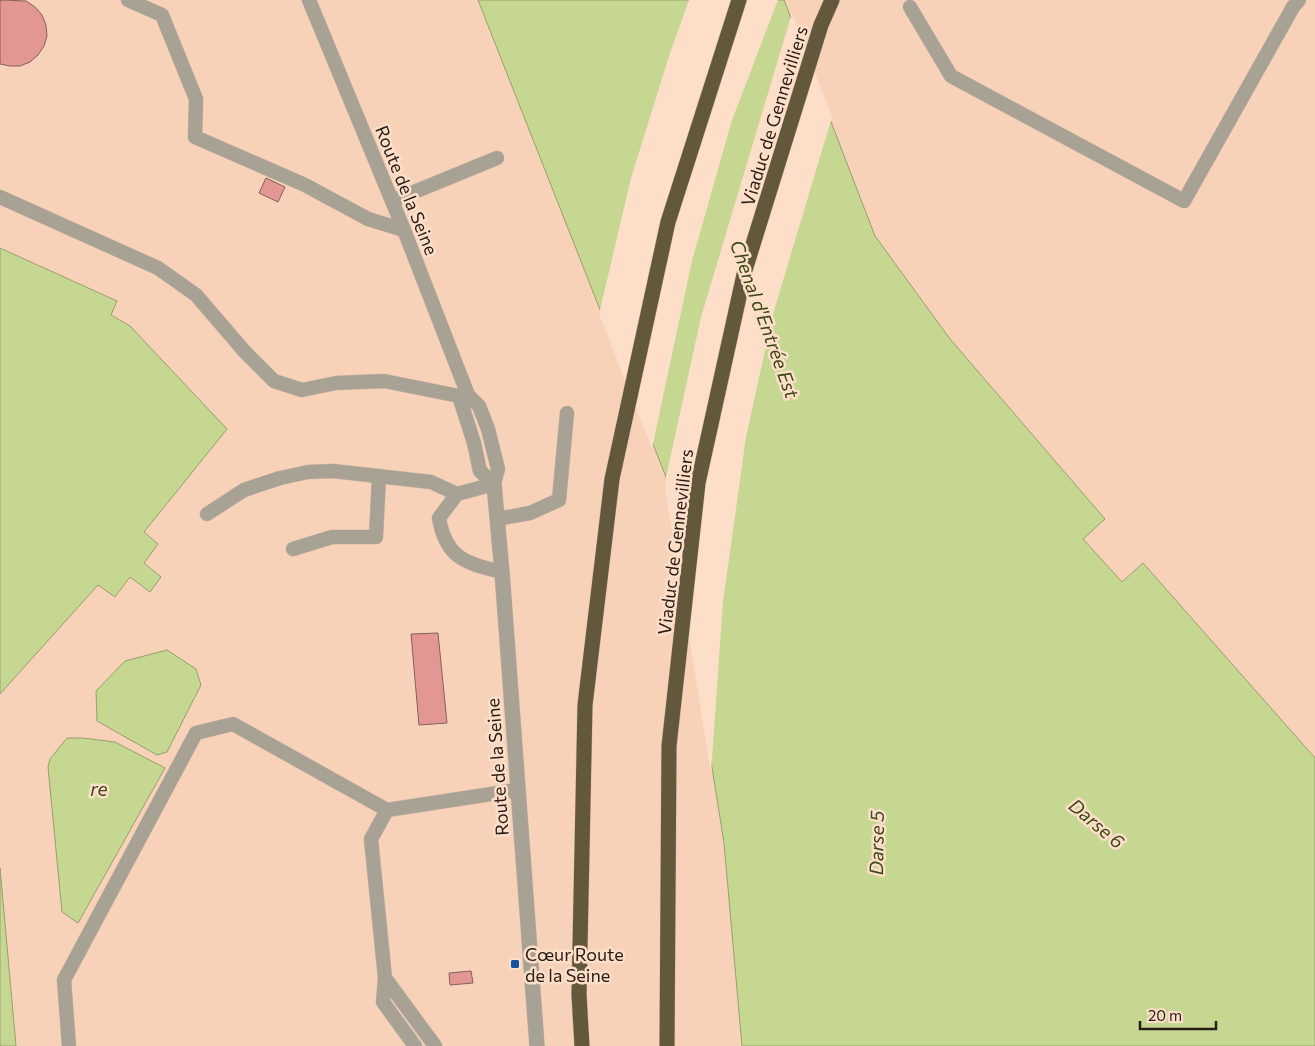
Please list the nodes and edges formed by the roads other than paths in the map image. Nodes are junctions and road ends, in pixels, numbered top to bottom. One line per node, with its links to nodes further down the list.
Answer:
1 (128, 0): 10 (lane)
2 (309, 0): 9 (lane, Route de la Seine)
3 (739, 0): 27 (highway)
4 (832, 0): 28 (highway, Viaduc de Gennevilliers)
5 (1299, 0): 6 (lane)
6 (910, 7)
7 (497, 158): 9 (lane)
8 (0, 197): 11 (lane)
9 (392, 201): 10 (lane, Route de la Seine)
10 (404, 230): 11 (lane, Route de la Seine)
11 (463, 395): 14 (lane, Route de la Seine)
12 (567, 414): 17 (lane)
13 (379, 476): 15 (lane); 16 (lane); 18 (lane)
14 (494, 484): 15 (lane); 17 (street, Route de la Seine)
15 (457, 494): 19 (lane)
16 (207, 514)
17 (497, 519): 19 (street, Route de la Seine)
18 (293, 549)
19 (502, 572): 20 (street, Route de la Seine)
20 (517, 790): 21 (lane); 26 (street, Route de la Seine)
21 (387, 810): 22 (lane); 23 (lane)
22 (385, 978): 24 (lane); 25 (lane)
23 (70, 1046)
24 (415, 1046)
25 (435, 1046)
26 (537, 1046)
27 (582, 1046)
28 (667, 1046)

